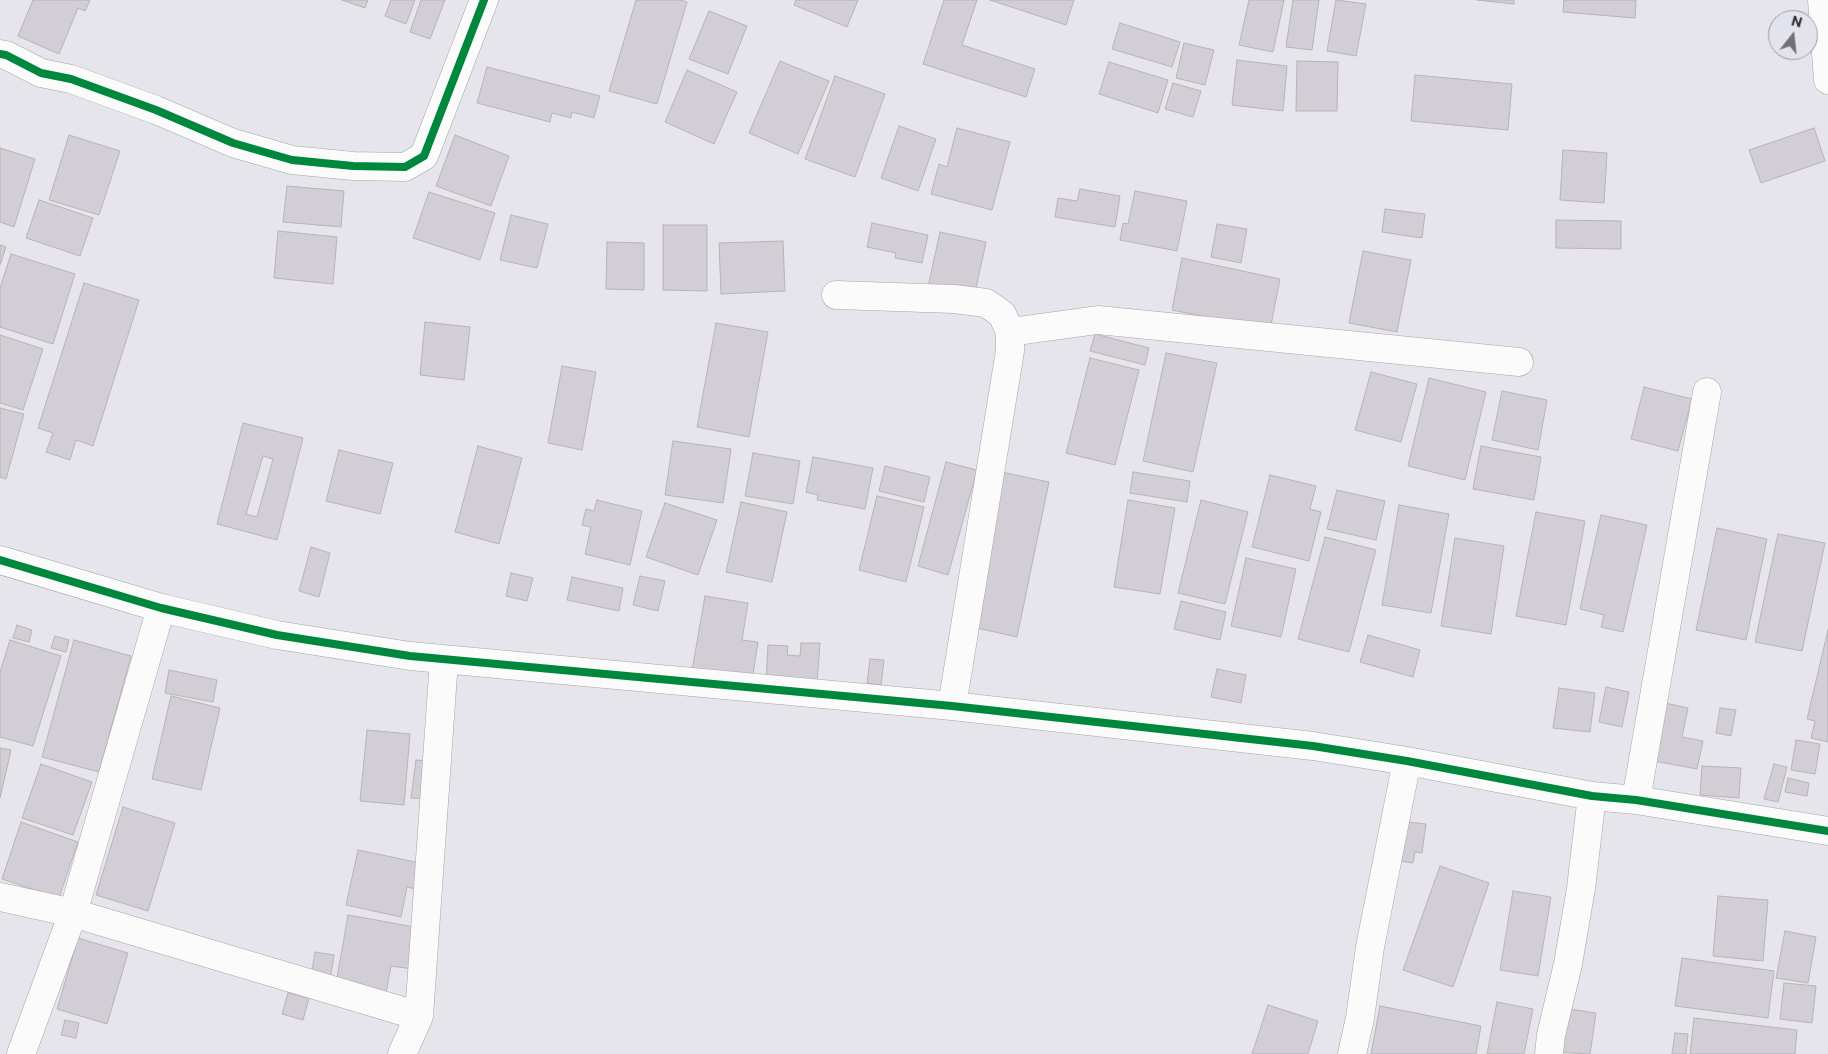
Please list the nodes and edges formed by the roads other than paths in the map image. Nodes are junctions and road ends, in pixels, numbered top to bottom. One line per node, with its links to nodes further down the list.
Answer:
1 (484, 0): 3 (street)
2 (1822, 0): 4 (street)
3 (0, 54)
4 (1828, 80)
5 (836, 295): 6 (street)
6 (1010, 332): 7 (street); 12 (street)
7 (1519, 362)
8 (1707, 392): 15 (street)
9 (0, 560): 10 (street)
10 (161, 608): 11 (street); 18 (street)
11 (444, 660): 12 (street); 19 (street)
12 (952, 706): 13 (street)
13 (1407, 761): 14 (street); 22 (street)
14 (1592, 796): 15 (street); 23 (street)
15 (1636, 800): 16 (street)
16 (1828, 831)
17 (0, 897): 18 (street)
18 (73, 912): 19 (street); 20 (street)
19 (419, 1016): 21 (street)
20 (21, 1054)
21 (402, 1054)
22 (1352, 1054)
23 (1550, 1054)

